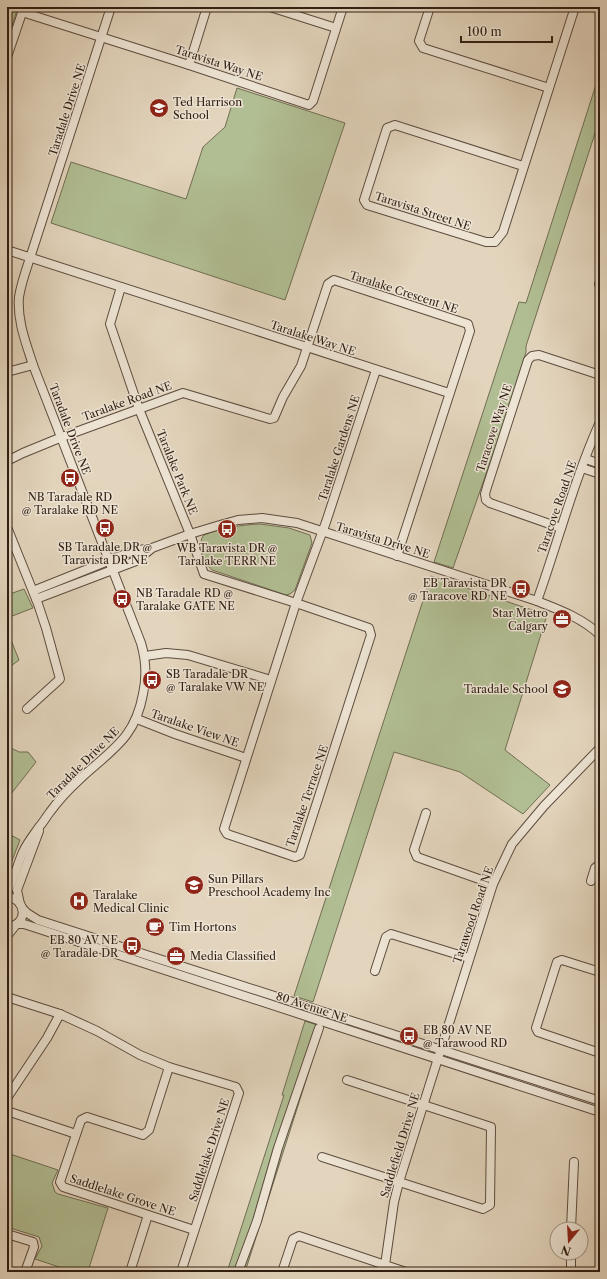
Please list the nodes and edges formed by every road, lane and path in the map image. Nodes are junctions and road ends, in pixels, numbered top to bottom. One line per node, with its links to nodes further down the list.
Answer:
1 (111, 7): 9 (street, Taradale Drive NE)
2 (207, 7): 11 (street)
3 (270, 7): 8 (street)
4 (343, 7): 8 (street, Taravista Way NE)
5 (430, 7): 12 (street)
6 (573, 8): 12 (street, Taravista Street NE)
7 (23, 10): 9 (street, Taravista Way NE); 10 (street)
8 (336, 28): 11 (street, Taravista Way NE)
9 (102, 37): 11 (street, Taravista Way NE); 15 (street, Taradale Drive NE)
10 (7, 57)
11 (189, 65)
12 (549, 88): 13 (street, Taravista Street NE)
13 (523, 166): 13 (street, Taravista Street NE)
14 (7, 250): 15 (street, Taralake Way NE)
15 (30, 258): 16 (street, Taralake Way NE); 18 (street, Taradale Drive NE)
16 (121, 287): 17 (street, Taralake Way NE); 23 (street, Taralake Park NE)
17 (307, 347): 19 (street, Taralake Way NE); 22 (street, Taralake Crescent NE); 23 (street, Taralake Road NE)
18 (33, 365): 20 (street); 25 (street, Taradale Drive NE)
19 (376, 370): 22 (street, Taralake Way NE); 33 (street, Taralake Gardens NE)
20 (7, 372)
21 (600, 375): 32 (street, Taracove Way NE)
22 (449, 393): 36 (street)
23 (139, 409): 25 (street, Taralake Road NE); 34 (street, Taralake Park NE)
24 (600, 422): 26 (street, Taracove Road NE)
25 (62, 437): 27 (street, Taralake Road NE); 37 (street, Taradale Drive NE)
26 (586, 459): 28 (street); 29 (street, Taracove Road NE)
27 (7, 460)
28 (600, 464)
29 (582, 468): 30 (street); 32 (street, Taracove Road NE)
30 (600, 474)
31 (7, 527): 39 (street)
32 (561, 528): 41 (street, Taracove Road NE)
33 (322, 532): 34 (street, Taravista Drive NE); 36 (street, Taravista Drive NE); 42 (street, Taralake Terrace NE)
34 (190, 534): 35 (street, Taravista Drive NE); 42 (street, Taralake Park NE)
35 (152, 548): 37 (street, Taravista Drive NE); 38 (street, Taravista Drive NE)
36 (397, 556): 41 (street, Taravista Drive NE)
37 (110, 560): 38 (street, Taradale Drive NE); 39 (street, Taravista Drive NE)
38 (113, 569): 40 (street, Taravista Drive NE); 44 (street, Taradale Drive NE)
39 (33, 590): 40 (street)
40 (36, 599): 46 (street)
41 (537, 601): 43 (street, Taravista Drive NE)
42 (296, 603): 45 (street, Taralake Terrace NE); 49 (street, Taralake Terrace NE)
43 (600, 635)
44 (145, 656): 45 (street); 47 (street, Taradale Drive NE)
45 (271, 680): 49 (street, Taralake Terrace NE)
46 (27, 709)
47 (137, 719): 49 (street, Taralake View NE); 51 (street, Taradale Drive NE)
48 (600, 748): 54 (street, Tarawood Road NE)
49 (246, 758)
50 (426, 813): 54 (street)
51 (40, 826): 55 (street, Taradale Drive NE); 57 (street, Taradale Drive NE)
52 (600, 864): 53 (street)
53 (591, 881)
54 (493, 884): 60 (street, Tarawood Road NE)
55 (7, 892)
56 (7, 897): 57 (street, 80 Avenue NE)
57 (21, 906): 58 (street); 66 (street, 80 Avenue NE)
58 (13, 926): 59 (street); 68 (street, 80 Avenue NE)
59 (7, 936)
60 (469, 958): 61 (street); 66 (street, Tarawood Road NE)
61 (375, 971)
62 (600, 972): 67 (street)
63 (7, 997): 64 (street, Saddlelake Drive NE)
64 (60, 1014): 69 (street, Saddlelake Drive NE); 71 (street)
65 (319, 1028): 89 (street)
66 (441, 1051): 68 (street, Saddlefield Drive NE); 72 (street, 80 Avenue NE)
67 (600, 1053)
68 (438, 1060): 73 (street, Saddlefield Drive NE); 75 (street, 80 Avenue NE)
69 (169, 1067): 76 (street, Saddlelake Grove NE); 82 (street, Saddlelake Drive NE)
70 (347, 1080): 73 (street)
71 (7, 1098)
72 (600, 1101)
73 (423, 1106): 79 (street, Saddlefield Drive NE); 79 (street)
74 (7, 1112): 76 (street)
75 (600, 1112)
76 (76, 1134): 80 (street, Saddlelake Grove NE)
77 (322, 1157): 79 (street)
78 (574, 1162): 81 (street)
79 (399, 1182): 85 (street, Saddlefield Drive NE)
80 (148, 1214): 82 (street, Saddlelake Grove NE); 87 (street)
81 (571, 1221)
82 (194, 1230): 88 (street, Saddlelake Drive NE)
83 (7, 1234): 86 (street)
84 (571, 1261): 92 (street)
85 (385, 1269): 90 (street); 91 (street)
86 (25, 1272)
87 (130, 1272)
88 (181, 1272)
89 (238, 1272)
90 (282, 1272)
91 (406, 1272)
92 (571, 1272)

